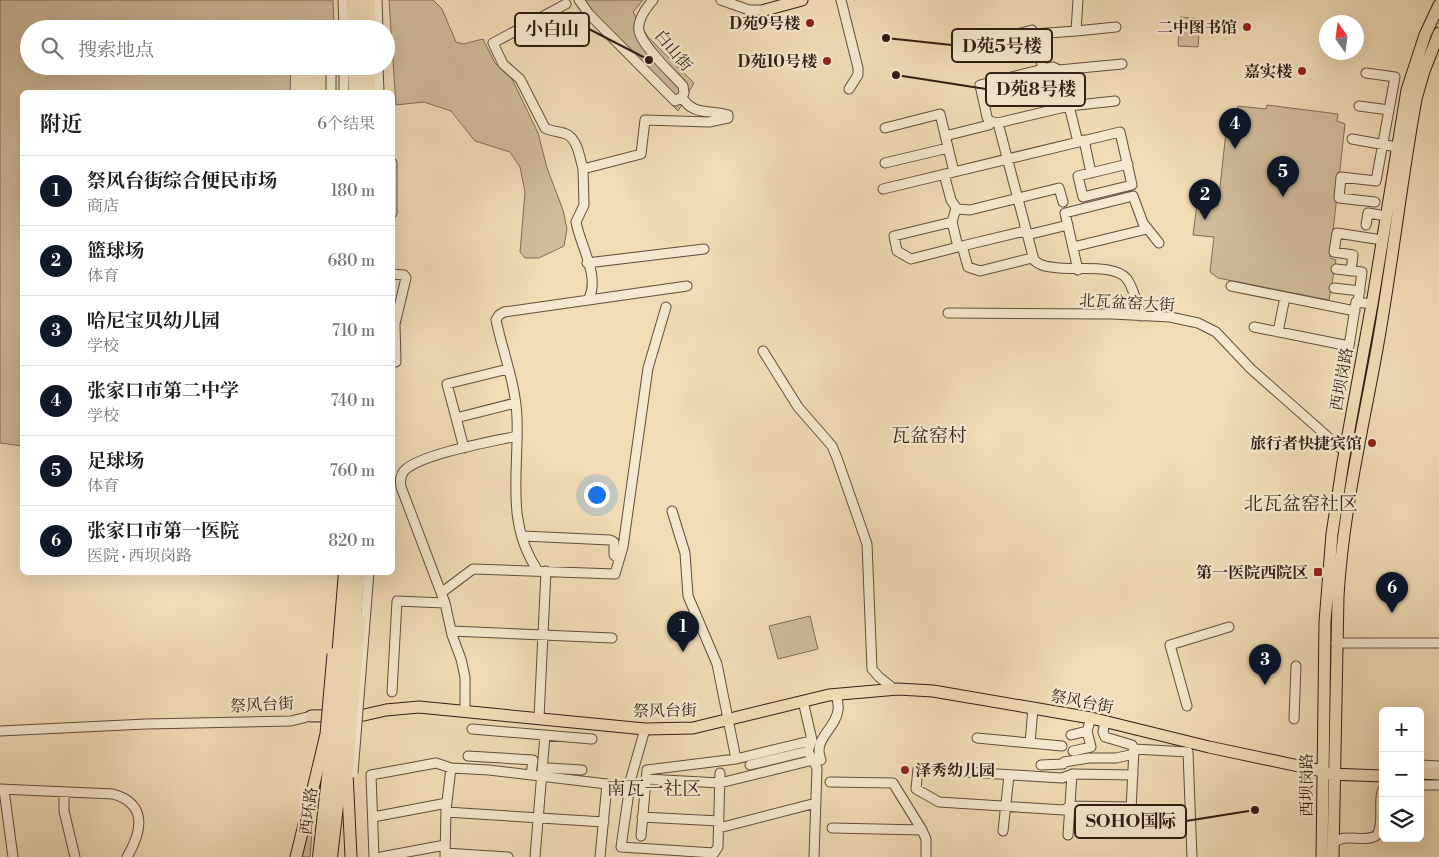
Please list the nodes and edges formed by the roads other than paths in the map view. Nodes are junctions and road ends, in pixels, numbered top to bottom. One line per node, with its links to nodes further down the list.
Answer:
1 (343, 0): 14 (street)
2 (354, 0): 15 (highway)
3 (368, 0): 16 (highway)
4 (377, 0): 17 (street)
5 (579, 0): 37 (street, 白山街)
6 (653, 0): 37 (street, 白山街)
7 (721, 0): 13 (street)
8 (802, 0): 13 (main road)
9 (841, 0): 31 (street)
10 (1078, 0): 19 (street)
11 (566, 4): 55 (street)
12 (1439, 5): 41 (main road, 西坝岗路)
13 (765, 10)
14 (344, 20)
15 (355, 20)
16 (368, 20)
17 (378, 20)
18 (1116, 27): 19 (street)
19 (1076, 31): 21 (street)
20 (1439, 33): 44 (main road, 西坝岗路)
21 (1034, 34): 22 (street); 24 (street)
22 (973, 45)
23 (1122, 64): 24 (street)
24 (1043, 69): 43 (street)
25 (1366, 73): 42 (street)
26 (332, 75): 32 (street)
27 (344, 75): 33 (street)
28 (355, 75): 34 (highway)
29 (368, 75): 35 (highway)
30 (378, 75): 36 (street)
31 (849, 89)
32 (331, 90)
33 (344, 90)
34 (356, 90)
35 (368, 90)
36 (379, 90)
37 (682, 98): 55 (street)
38 (1115, 101): 39 (street)
39 (1069, 106): 43 (street); 48 (street)
40 (1359, 106): 42 (street)
41 (1404, 106): 42 (street); 44 (main road, 西坝岗路)
42 (1389, 107): 49 (street)
43 (994, 123): 46 (street); 52 (street)
44 (1406, 123): 50 (main road, 西坝岗路); 108 (main road, 西坝岗路)
45 (885, 128): 46 (street)
46 (945, 136): 51 (street)
47 (1352, 140): 49 (street)
48 (1081, 141): 52 (street); 54 (street); 57 (street)
49 (1382, 144): 50 (street); 59 (street)
50 (1396, 147): 60 (main road, 西坝岗路)
51 (948, 148): 53 (street); 56 (street)
52 (1007, 159): 56 (street); 62 (street)
53 (885, 163)
54 (1128, 164): 57 (street); 57 (street)
55 (583, 169): 78 (street)
56 (954, 172): 58 (street)
57 (1091, 173)
58 (944, 174): 61 (street); 65 (street)
59 (1377, 178): 60 (street); 64 (street)
60 (1391, 180): 66 (main road, 西坝岗路)
61 (883, 189)
62 (1017, 199): 63 (street); 65 (street); 71 (street)
63 (1063, 202)
64 (1375, 202)
65 (956, 208): 67 (street)
66 (1386, 216): 69 (street); 72 (main road, 西坝岗路)
67 (952, 222): 75 (street); 75 (street)
68 (1068, 225): 70 (street); 71 (street); 74 (street)
69 (1366, 225)
70 (1147, 229): 73 (street); 74 (street)
71 (1026, 233): 75 (street); 77 (street)
72 (1382, 240): 81 (street); 89 (main road, 西坝岗路)
73 (1159, 243)
74 (1073, 246): 80 (street)
75 (960, 247): 77 (street)
76 (704, 249): 78 (street)
77 (1032, 258): 80 (street)
78 (587, 262): 88 (street)
79 (1336, 269): 81 (street)
80 (1078, 270): 93 (street)
81 (1351, 271): 86 (street)
82 (395, 274): 94 (street)
83 (687, 286): 88 (street)
84 (1231, 286): 87 (street)
85 (1334, 288): 86 (street)
86 (1360, 291): 91 (street)
87 (1285, 297): 91 (street); 96 (street)
88 (589, 298): 102 (street)
89 (1372, 304): 91 (street); 99 (main road, 西坝岗路)
90 (666, 306): 111 (street)
91 (1356, 307): 98 (street)
92 (948, 313): 93 (street, 北瓦盆窑大街)
93 (1141, 316): 107 (street, 北瓦盆窑大街)
94 (395, 320)
95 (1254, 327): 96 (street)
96 (1278, 332): 98 (street)
97 (395, 343): 101 (street)
98 (1350, 346): 99 (street)
99 (1364, 349): 107 (main road, 西坝岗路)
100 (762, 351): 127 (street)
101 (396, 362)
102 (508, 370): 103 (street); 104 (street)
103 (515, 403): 104 (street); 105 (street)
104 (456, 418): 106 (street)
105 (517, 436): 106 (street); 110 (street)
106 (464, 448): 118 (street)
107 (1344, 452): 108 (main road); 164 (main road, 西坝岗路)
108 (1357, 453): 124 (main road, 西坝岗路)
109 (672, 511): 138 (street)
110 (523, 536): 111 (street); 112 (street)
111 (619, 559): 112 (street)
112 (542, 571): 118 (street); 122 (street)
113 (340, 575): 163 (main road, bridge)
114 (346, 575): 163 (highway, bridge)
115 (358, 575): 163 (highway, bridge)
116 (363, 575): 163 (main road, bridge)
117 (369, 575): 163 (street, bridge)
118 (441, 593): 119 (street)
119 (445, 603): 121 (street); 128 (street)
120 (1229, 627): 131 (street)
121 (451, 631): 122 (street); 133 (street)
122 (543, 635): 123 (street); 135 (street)
123 (612, 638)
124 (1336, 643): 125 (street); 165 (main road, 西坝岗路)
125 (1439, 643)
126 (1296, 666): 137 (street)
127 (894, 689): 129 (main road, 祭风台街); 132 (main road, 祭风台街)
128 (392, 692)
129 (836, 694): 130 (main road, 祭风台街); 156 (street)
130 (803, 701): 138 (main road, 祭风台街); 148 (street)
131 (1187, 706)
132 (1032, 708): 136 (main road, 祭风台街); 149 (street)
133 (466, 711): 134 (main road, 祭风台街); 135 (main road, 祭风台街)
134 (311, 716): 142 (street, 祭风台街)
135 (539, 718): 141 (main road, 祭风台街)
136 (1091, 718): 139 (main road, 祭风台街); 143 (street)
137 (1294, 719)
138 (726, 720): 141 (main road, 祭风台街); 155 (street)
139 (1105, 721): 153 (street); 164 (main road, 祭风台街)
140 (472, 729): 144 (street)
141 (645, 729): 203 (street)
142 (0, 731)
143 (1088, 731): 145 (street); 152 (street)
144 (544, 735): 147 (street); 174 (street)
145 (1071, 735)
146 (978, 738): 149 (street)
147 (592, 739)
148 (810, 742): 151 (street); 155 (street)
149 (1030, 743): 150 (street)
150 (1062, 746)
151 (808, 751): 156 (street); 157 (street)
152 (1073, 751)
153 (1134, 751): 159 (street); 175 (street); 217 (street)
154 (468, 756): 174 (street)
155 (736, 759): 178 (street)
156 (817, 760): 180 (street); 186 (street)
157 (750, 765)
158 (1424, 765): 160 (street)
159 (1041, 766)
160 (1439, 766)
161 (451, 768): 174 (street); 189 (street); 191 (street)
162 (582, 770): 174 (street)
163 (338, 771): 202 (main road); 207 (main road); 208 (highway, 西环路); 209 (highway, 西环路)
164 (1322, 771): 165 (main road, 祭风台街); 218 (main road, 西坝岗路)
165 (1335, 772): 168 (main road, 祭风台街); 200 (main road, 西坝岗路)
166 (1379, 772): 168 (main road)
167 (720, 773): 180 (street)
168 (1370, 773): 173 (main road)
169 (1424, 773): 171 (main road)
170 (1072, 774): 172 (street); 175 (street); 188 (street)
171 (1439, 774)
172 (1010, 775): 187 (street); 187 (street)
173 (1379, 775)
174 (539, 776): 192 (street); 193 (street)
175 (1133, 776): 188 (street)
176 (1424, 777): 177 (main road)
177 (1439, 778)
178 (646, 779): 180 (street); 190 (street)
179 (830, 782): 196 (street)
180 (720, 783): 194 (street)
181 (1424, 785): 182 (street)
182 (1439, 785)
183 (2, 790): 184 (street); 204 (street)
184 (64, 792): 205 (street); 206 (street)
185 (1379, 797): 200 (street)
186 (816, 803): 194 (street); 215 (street)
187 (1006, 806): 188 (street); 197 (street)
188 (1070, 806): 198 (street)
189 (446, 808): 191 (street); 192 (street); 201 (street)
190 (642, 817): 194 (street); 199 (street)
191 (372, 818): 210 (street)
192 (537, 818): 193 (street); 213 (street)
193 (604, 822): 214 (street)
194 (719, 824): 203 (street)
195 (832, 828): 196 (street)
196 (922, 830): 216 (street)
197 (1003, 830)
198 (1068, 835)
199 (641, 836)
200 (1334, 843): 219 (main road, 西坝岗路)
201 (445, 851): 211 (street); 212 (street)
202 (351, 855)
203 (712, 855)
204 (13, 857)
205 (75, 857)
206 (127, 857)
207 (296, 857)
208 (320, 857)
209 (330, 857)
210 (374, 857)
211 (381, 857)
212 (508, 857)
213 (535, 857)
214 (600, 857)
215 (814, 857)
216 (926, 857)
217 (1192, 857)
218 (1322, 857)
219 (1334, 857)

